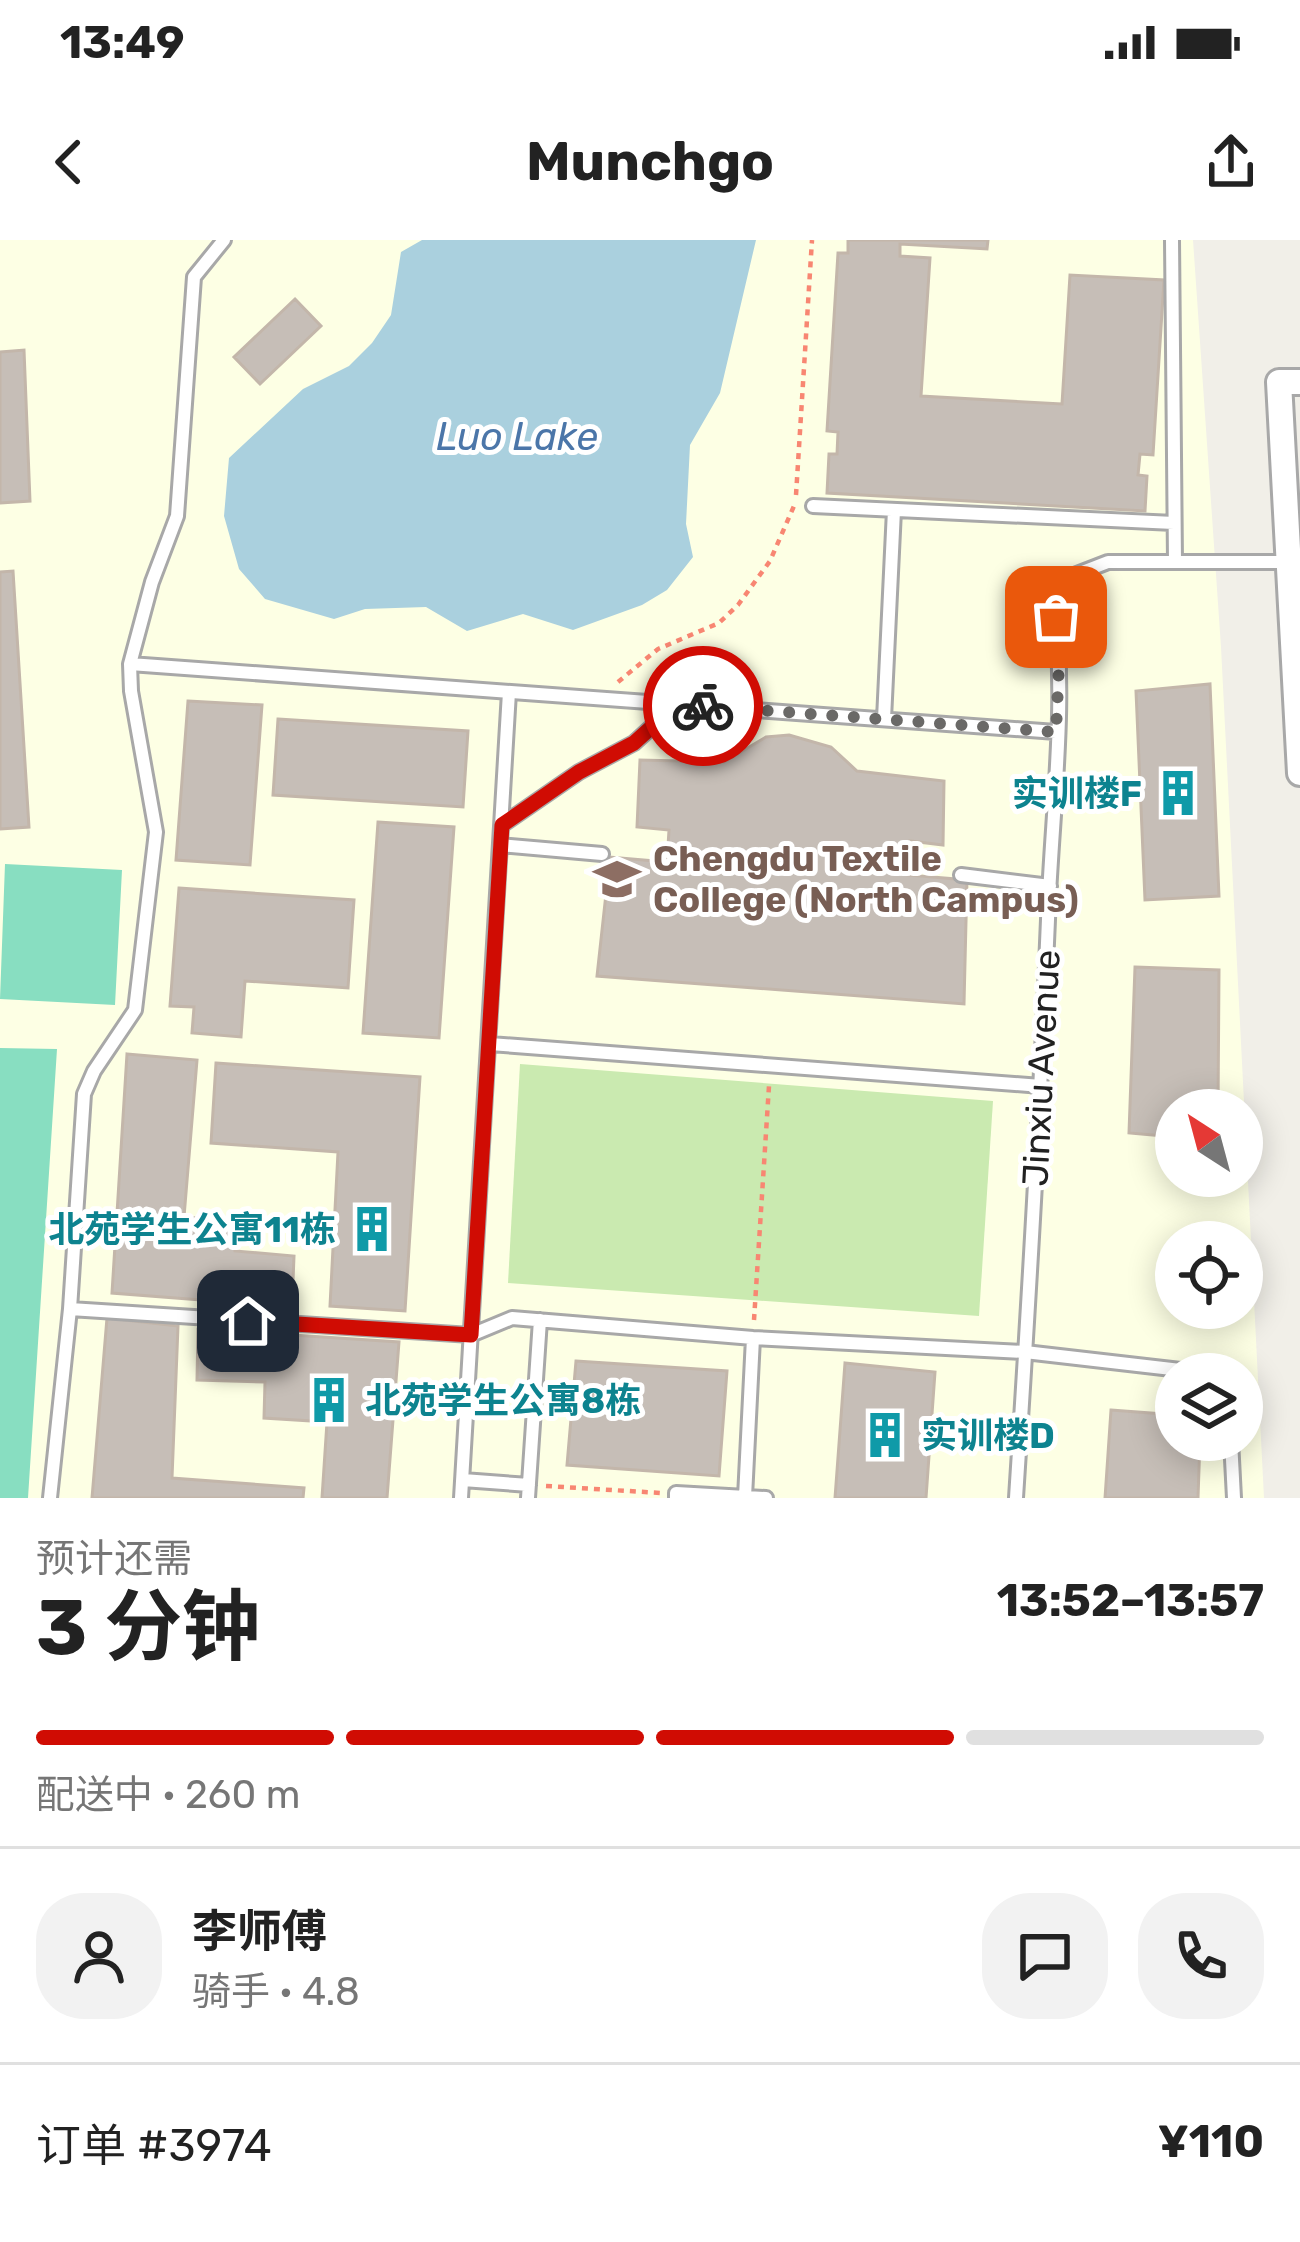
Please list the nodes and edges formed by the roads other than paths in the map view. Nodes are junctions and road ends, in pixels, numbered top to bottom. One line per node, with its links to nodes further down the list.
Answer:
1 (224, 240): 9 (lane)
2 (1172, 240): 6 (lane)
3 (1289, 382): 8 (street)
4 (813, 506): 5 (lane)
5 (894, 510): 6 (lane); 12 (lane)
6 (1174, 523): 7 (lane)
7 (1174, 562): 8 (lane, Jinxiu Avenue); 13 (lane, Jinxiu Avenue)
8 (1288, 562): 14 (street)
9 (130, 664): 10 (lane); 22 (lane)
10 (509, 692): 11 (lane); 15 (lane)
11 (677, 704): 12 (lane); 15 (lane)
12 (884, 719): 13 (lane)
13 (1056, 732): 19 (lane, Jinxiu Avenue)
14 (1300, 773)
15 (502, 825): 16 (lane)
16 (500, 845): 17 (lane); 20 (lane)
17 (602, 854)
18 (961, 874): 19 (lane)
19 (1050, 886): 21 (lane, Jinxiu Avenue)
20 (490, 1044): 21 (lane); 24 (lane)
21 (1042, 1087): 26 (lane, Jinxiu Avenue)
22 (70, 1309): 24 (lane); 33 (lane)
23 (540, 1320): 24 (lane); 25 (lane); 30 (lane)
24 (471, 1335): 29 (lane)
25 (753, 1337): 26 (lane); 32 (lane)
26 (1025, 1352): 27 (lane); 36 (lane, Jinxiu Avenue)
27 (1155, 1367)
28 (1232, 1461): 37 (lane)
29 (463, 1480): 30 (lane); 34 (lane)
30 (528, 1491)
31 (676, 1496): 32 (lane)
32 (745, 1497): 35 (lane)
33 (50, 1498)
34 (461, 1498)
35 (766, 1498)
36 (1016, 1498)
37 (1234, 1498)

